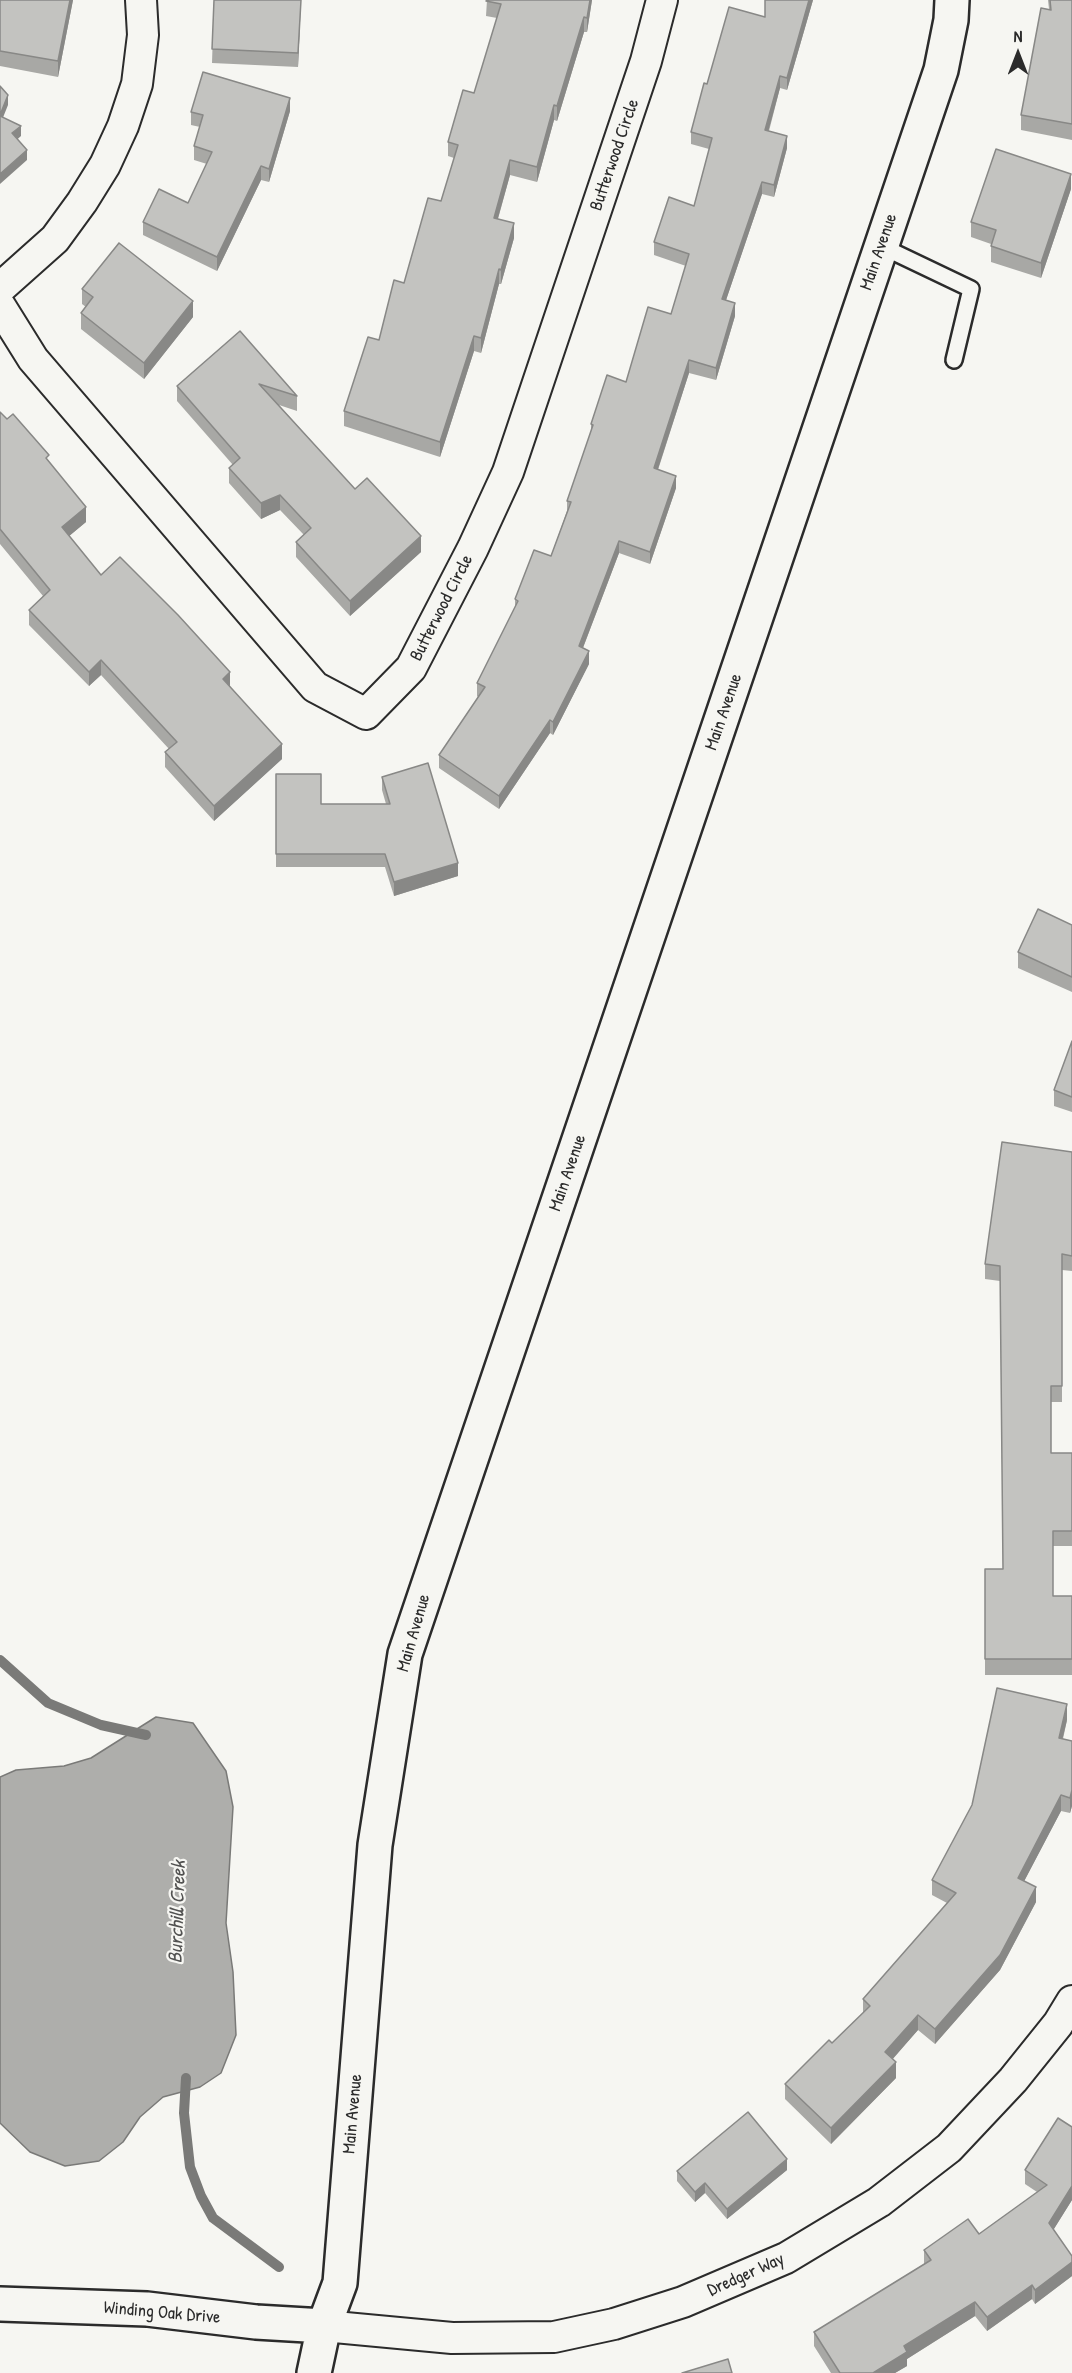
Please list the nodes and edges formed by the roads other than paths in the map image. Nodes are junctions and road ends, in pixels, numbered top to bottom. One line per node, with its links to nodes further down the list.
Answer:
1 (141, 0): 5 (street)
2 (662, 0): 6 (street, Butterwood Circle)
3 (952, 0): 4 (street, Main Avenue)
4 (881, 246): 7 (lane); 10 (street, Main Avenue)
5 (0, 288)
6 (0, 306)
7 (954, 360)
8 (1072, 2001): 10 (street, Dredger Way)
9 (0, 2304): 10 (street, Winding Oak Drive)
10 (324, 2326): 11 (street, Main Avenue)
11 (314, 2373)

